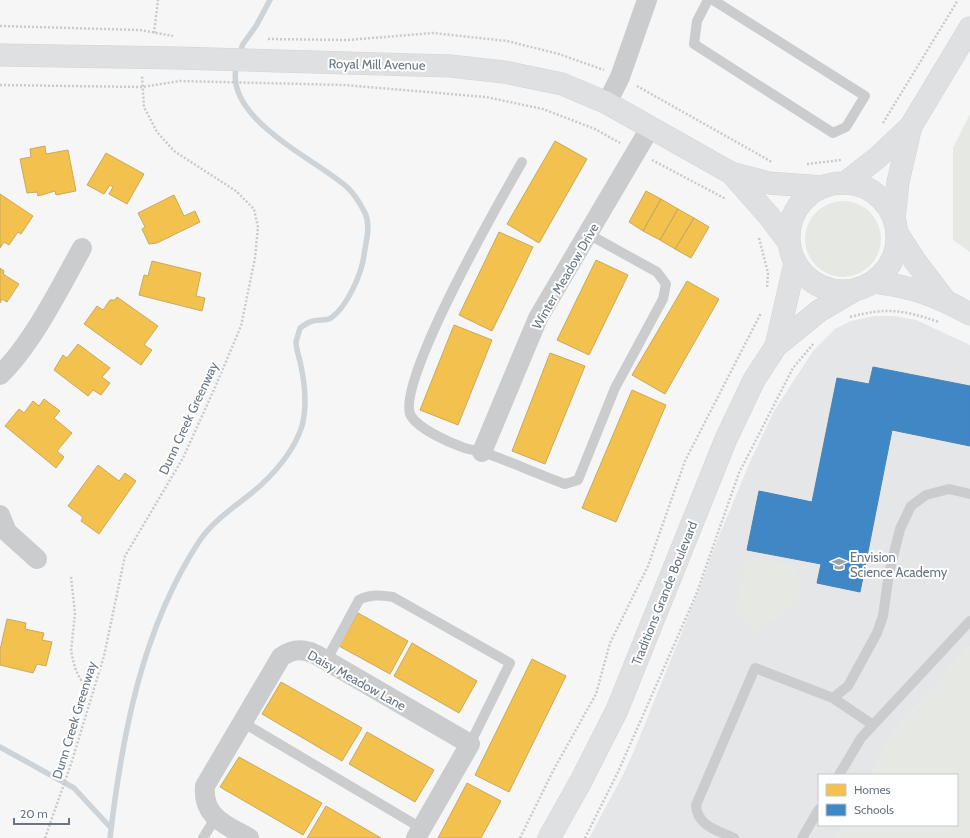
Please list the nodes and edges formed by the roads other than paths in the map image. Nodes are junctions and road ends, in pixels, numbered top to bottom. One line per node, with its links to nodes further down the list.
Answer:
1 (646, 0): 6 (street)
2 (708, 0): 3 (lane)
3 (713, 0)
4 (970, 28): 7 (main road)
5 (0, 55): 6 (main road, Royal Mill Avenue)
6 (607, 103): 8 (main road, Royal Mill Avenue)
7 (911, 126): 11 (main road); 13 (main road)
8 (650, 128): 10 (main road, Royal Mill Avenue); 14 (street, Winter Meadow Drive)
9 (522, 162): 24 (lane)
10 (731, 173): 12 (main road, Royal Mill Avenue); 15 (main road, Royal Mill Avenue)
11 (845, 183): 12 (main road); 13 (main road)
12 (823, 187): 15 (main road)
13 (896, 226): 18 (main road); 20 (main road)
14 (588, 234): 24 (street, Winter Meadow Drive); 24 (lane)
15 (788, 241): 17 (main road)
16 (82, 248): 23 (street)
17 (795, 263): 19 (main road); 22 (main road, Traditions Grande Boulevard)
18 (874, 282): 19 (main road); 20 (main road)
19 (853, 291): 22 (main road, Traditions Grande Boulevard)
20 (944, 299): 21 (main road)
21 (970, 314)
22 (776, 346): 40 (main road, Traditions Grande Boulevard)
23 (0, 375)
24 (482, 452)
25 (970, 494): 30 (lane)
26 (0, 515): 27 (street)
27 (37, 559)
28 (970, 621): 32 (lane)
29 (326, 660): 31 (street, Daisy Meadow Lane); 33 (street, Daisy Meadow Lane); 33 (lane)
30 (833, 698): 32 (lane); 41 (lane)
31 (242, 722): 36 (street, Daisy Meadow Lane); 37 (lane)
32 (873, 725): 34 (lane)
33 (470, 744): 37 (street)
34 (840, 774)
35 (818, 811): 42 (lane)
36 (216, 817): 38 (lane); 39 (street, Daisy Meadow Lane)
37 (419, 833)
38 (203, 838)
39 (249, 838)
40 (549, 838)
41 (734, 838)
42 (802, 838)

